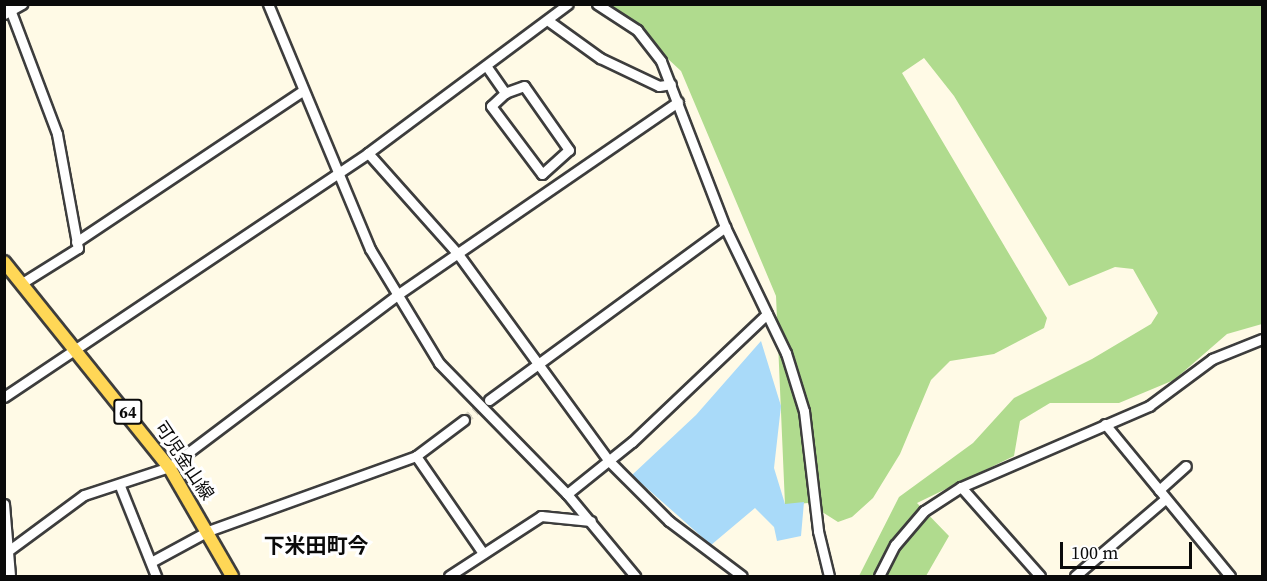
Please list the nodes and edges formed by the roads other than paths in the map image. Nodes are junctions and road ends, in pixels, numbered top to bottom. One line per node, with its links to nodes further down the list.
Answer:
1 (22, 4): 5 (street)
2 (268, 4): 9 (street)
3 (568, 4): 6 (street)
4 (597, 4): 8 (street)
5 (7, 10): 15 (street)
6 (550, 22): 7 (street); 8 (street)
7 (487, 68): 10 (street); 12 (street)
8 (671, 84): 11 (street)
9 (302, 91): 13 (street); 15 (street)
10 (505, 93): 10 (street)
11 (678, 102): 14 (street); 16 (street)
12 (368, 153): 13 (street); 16 (street)
13 (339, 172): 19 (street); 22 (street)
14 (726, 227): 20 (street); 23 (street)
15 (76, 242): 18 (street)
16 (458, 254): 19 (street); 23 (street)
17 (4, 262): 18 (main road, 可児金山線 / 64)
18 (22, 283): 22 (main road, 可児金山線 / 64)
19 (397, 295): 31 (street); 35 (street)
20 (768, 314): 29 (street); 49 (street)
21 (1263, 339): 27 (street)
22 (76, 348): 24 (street); 31 (main road, 可児金山線 / 64)
23 (537, 360): 25 (street); 29 (street)
24 (4, 397)
25 (489, 400)
26 (464, 420): 28 (street)
27 (1105, 424): 33 (street); 34 (street)
28 (416, 456): 39 (street); 41 (street)
29 (609, 461): 35 (street); 48 (street)
30 (1186, 466): 34 (street)
31 (169, 467): 32 (street); 39 (main road, 可児金山線 / 64)
32 (120, 486): 40 (street); 42 (street)
33 (961, 488): 50 (street); 51 (street)
34 (1159, 490): 36 (street)
35 (567, 494): 38 (street)
36 (1165, 499): 52 (street); 53 (street)
37 (4, 504): 40 (street)
38 (591, 520): 41 (street); 47 (street)
39 (208, 531): 42 (street); 45 (main road, 可児金山線 / 64)
40 (8, 551): 43 (street)
41 (483, 553): 46 (street)
42 (151, 562): 44 (street)
43 (10, 576)
44 (156, 576)
45 (232, 576)
46 (449, 576)
47 (635, 576)
48 (742, 576)
49 (829, 576)
50 (879, 576)
51 (1040, 576)
52 (1075, 576)
53 (1230, 576)

